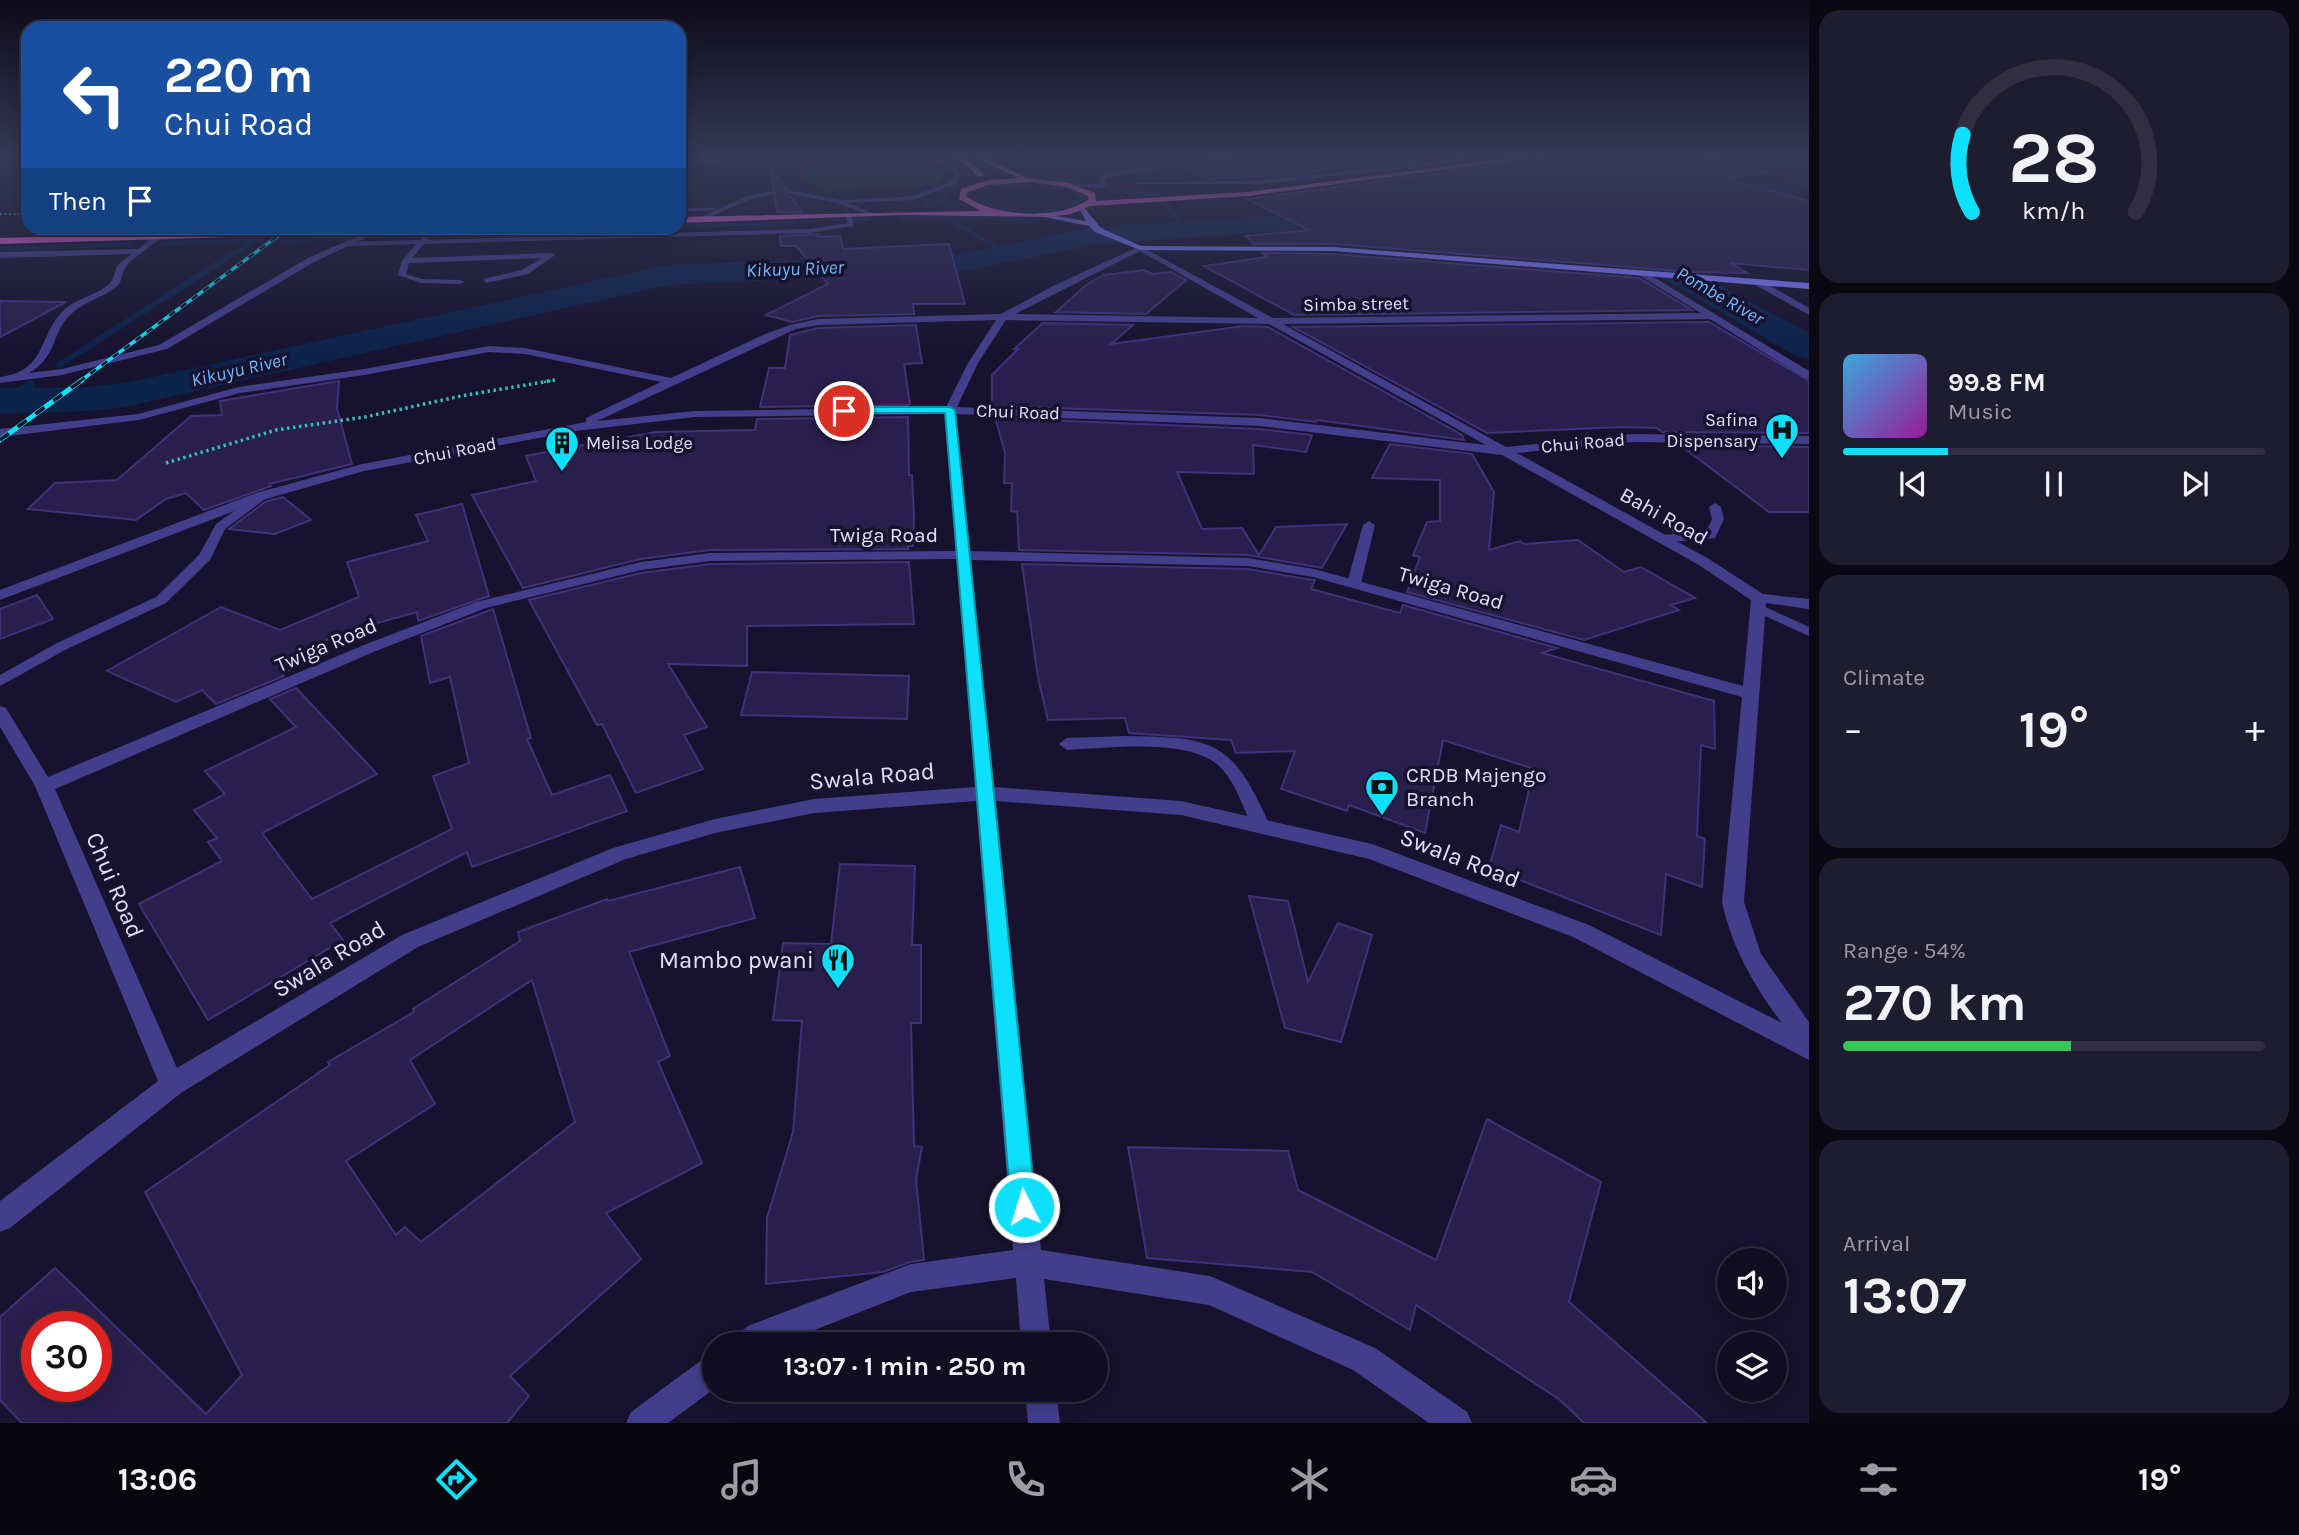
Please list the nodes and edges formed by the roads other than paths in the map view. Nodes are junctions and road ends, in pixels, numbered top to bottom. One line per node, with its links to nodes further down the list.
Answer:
1 (851, 221): 5 (lane)
2 (1068, 221): 4 (main road)
3 (1093, 221): 4 (main road)
4 (1095, 227): 15 (main road)
5 (686, 234)
6 (191, 235): 10 (highway)
7 (366, 235): 14 (street)
8 (426, 235): 13 (lane)
9 (637, 235): 11 (lane)
10 (159, 236): 12 (highway); 16 (street)
11 (571, 237): 13 (lane); 17 (lane)
12 (0, 241)
13 (422, 242): 14 (lane); 19 (lane)
14 (346, 244): 29 (street)
15 (1140, 248): 20 (main road); 27 (street); 28 (street, Bahi Road)
16 (142, 251): 18 (street); 29 (street)
17 (551, 254): 19 (lane); 21 (lane)
18 (0, 255)
19 (406, 261): 23 (lane)
20 (1642, 273): 22 (main road); 26 (street)
21 (486, 281)
22 (1755, 281): 24 (main road); 25 (street)
23 (460, 282)
24 (1809, 286)
25 (1809, 312)
26 (1710, 316): 28 (street, Simba street); 30 (street)
27 (1003, 317): 28 (street, Simba street); 32 (street, Simba street); 33 (street)
28 (1273, 321): 37 (street, Bahi Road)
29 (17, 376): 31 (street)
30 (1809, 376)
31 (0, 380)
32 (675, 382): 34 (street, Simba street); 35 (street)
33 (950, 410): 34 (street, Chui Road); 37 (street, Chui Road); 42 (street)
34 (576, 427): 38 (street, Chui Road)
35 (0, 433)
36 (1809, 440): 37 (street, Chui Road)
37 (1500, 451): 41 (street, Bahi Road)
38 (261, 496): 44 (street, Chui Road); 48 (lane)
39 (1715, 508): 41 (lane)
40 (1369, 525): 43 (lane)
41 (1662, 539): 45 (street, Bahi Road)
42 (963, 555): 43 (street, Twiga Road); 52 (street, Twiga Road); 53 (street)
43 (1354, 583): 49 (street, Twiga Road)
44 (0, 595)
45 (1759, 603): 46 (street); 47 (lane); 49 (street)
46 (1809, 604)
47 (1809, 632)
48 (0, 681)
49 (1749, 693): 55 (street)
50 (0, 712): 52 (street, Chui Road)
51 (1067, 744): 54 (lane)
52 (44, 786): 57 (street, Chui Road)
53 (985, 793): 54 (street, Swala Road); 57 (street, Swala Road); 59 (street)
54 (1261, 827): 56 (street, Swala Road)
55 (1809, 1040)
56 (1809, 1049)
57 (172, 1085): 58 (street, Swala Road)
58 (0, 1218)
59 (1029, 1262): 60 (street); 61 (street); 66 (street)
60 (771, 1332)
61 (1035, 1332)
62 (702, 1379): 64 (street)
63 (1042, 1402): 65 (street)
64 (642, 1423)
65 (1044, 1423)
66 (1455, 1423)

